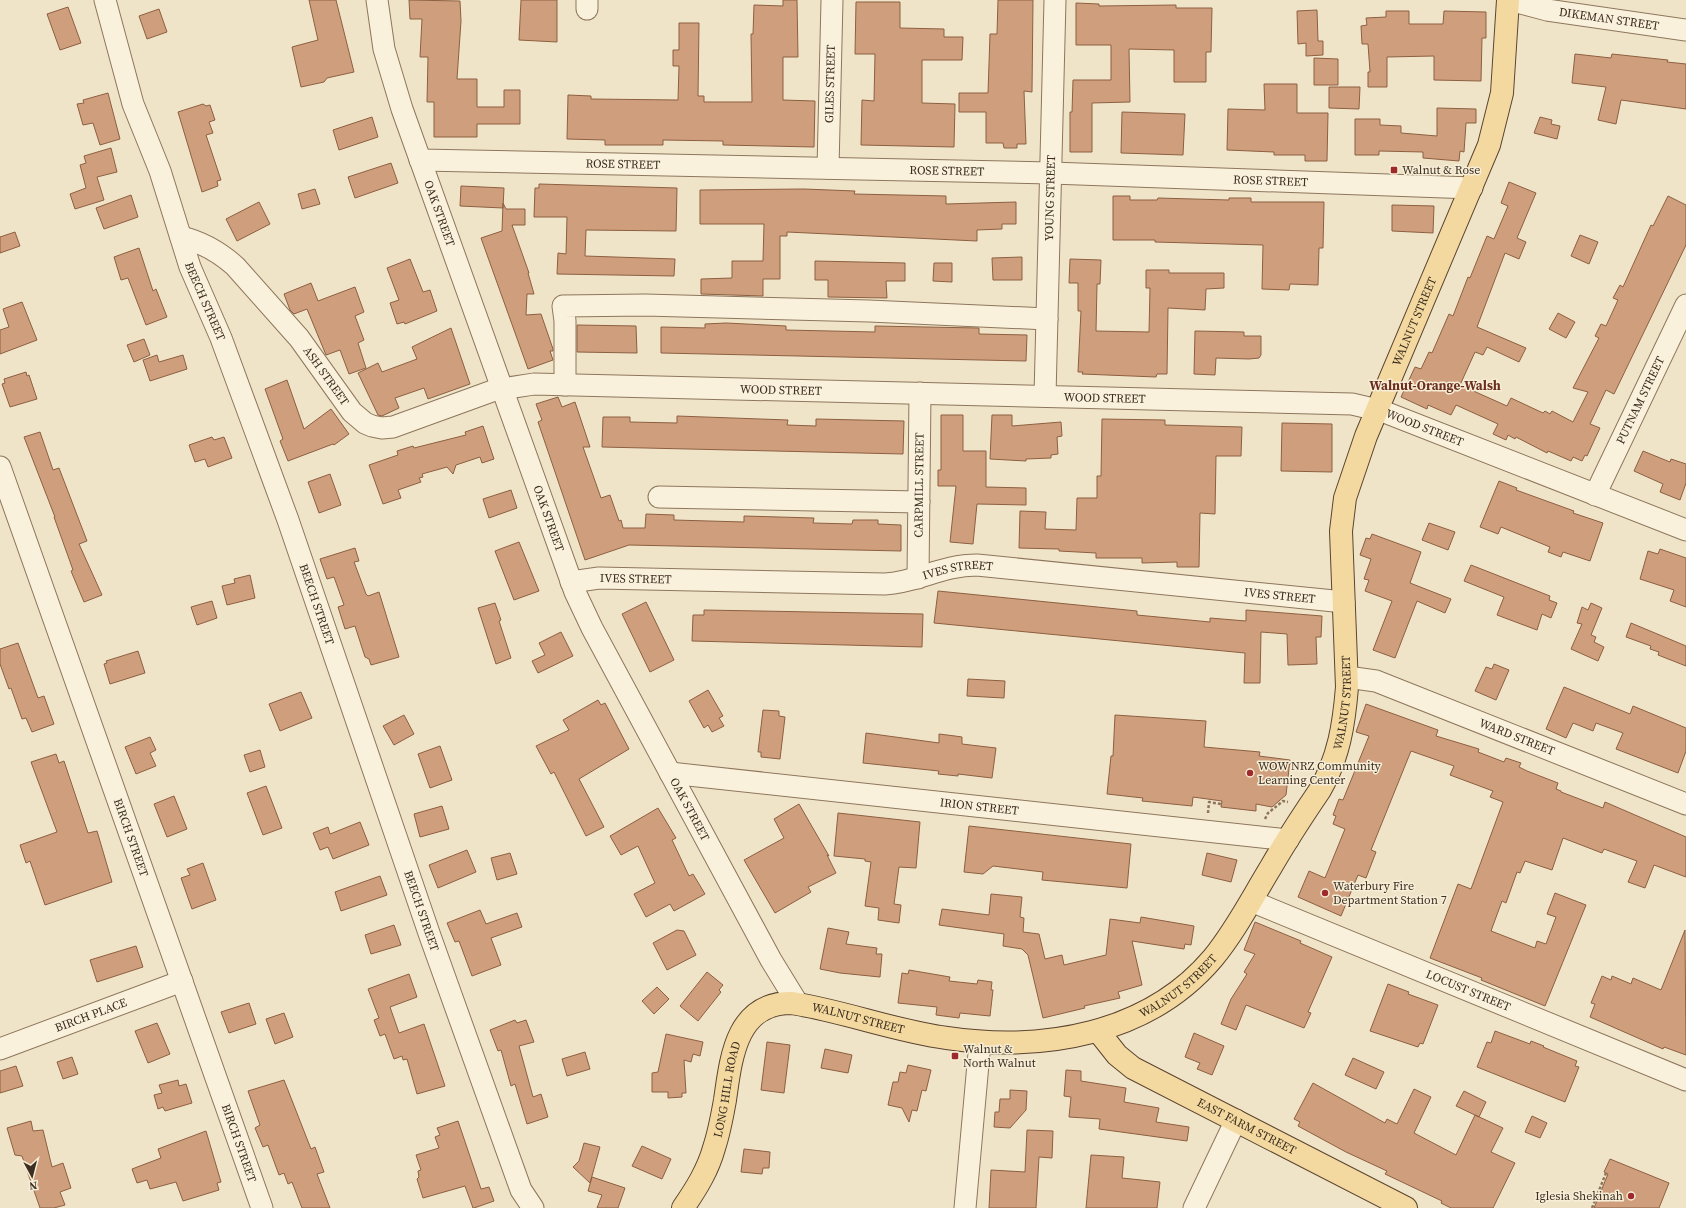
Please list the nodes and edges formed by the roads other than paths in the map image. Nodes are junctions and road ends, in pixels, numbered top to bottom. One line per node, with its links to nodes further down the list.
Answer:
1 (105, 0): 11 (street, BEECH STREET)
2 (377, 0): 7 (street, OAK STREET)
3 (832, 0): 8 (street, GILES STREET)
4 (1055, 0): 9 (street, YOUNG STREET)
5 (1509, 0): 6 (street, DIKEMAN STREET); 10 (main road, WALNUT STREET)
6 (1686, 30)
7 (420, 160): 8 (street, ROSE STREET); 15 (street, OAK STREET)
8 (828, 168): 9 (street, ROSE STREET)
9 (1051, 173): 10 (street, ROSE STREET); 13 (street, YOUNG STREET)
10 (1472, 188): 18 (main road, WALNUT STREET)
11 (180, 237): 15 (street, ASH STREET); 40 (street, BEECH STREET)
12 (1686, 305): 20 (street, PUTNAM STREET)
13 (1047, 320): 14 (street); 17 (street, YOUNG STREET)
14 (565, 385): 15 (street, WOOD STREET); 16 (street, WOOD STREET)
15 (501, 388): 25 (street, OAK STREET)
16 (920, 393): 17 (street, WOOD STREET); 22 (street, CARPMILL STREET)
17 (1045, 396): 18 (street, WOOD STREET)
18 (1377, 410): 20 (street, WOOD STREET); 26 (main road, WALNUT STREET)
19 (0, 467): 32 (street, BIRCH STREET)
20 (1595, 495): 23 (street, WOOD STREET)
21 (659, 497): 22 (street)
22 (919, 502): 24 (street, CARPMILL STREET)
23 (1686, 530)
24 (918, 578): 25 (street, IVES STREET); 26 (street, IVES STREET)
25 (571, 582): 28 (street, OAK STREET)
26 (1344, 602): 27 (main road, WALNUT STREET)
27 (1347, 677): 29 (street, WARD STREET); 30 (main road, WALNUT STREET)
28 (670, 773): 30 (street, IRION STREET); 33 (street, OAK STREET)
29 (1686, 804)
30 (1288, 840): 31 (main road, WALNUT STREET)
31 (1251, 901): 34 (main road, WALNUT STREET); 37 (street, LOCUST STREET)
32 (182, 981): 36 (street, BIRCH PLACE); 39 (street, BIRCH STREET)
33 (798, 1004): 35 (main road, WALNUT STREET); 41 (main road, LONG HILL ROAD)
34 (1098, 1031): 35 (main road, WALNUT STREET); 38 (main road, EAST FARM STREET)
35 (980, 1042): 42 (street)
36 (0, 1049)
37 (1686, 1080)
38 (1236, 1120): 43 (street); 44 (main road, EAST FARM STREET)
39 (262, 1208)
40 (533, 1208)
41 (683, 1208)
42 (965, 1208)
43 (1194, 1208)
44 (1406, 1208)

